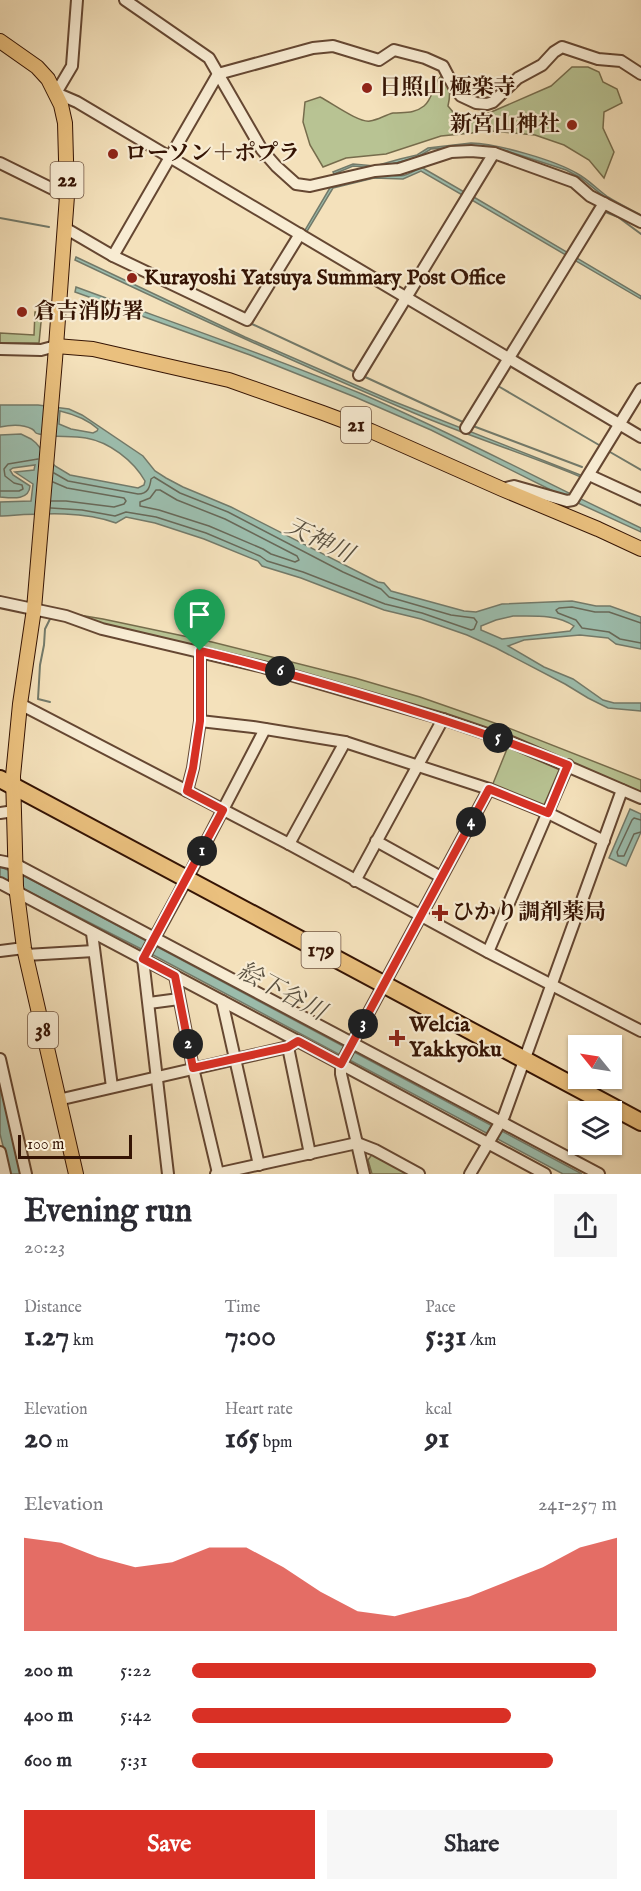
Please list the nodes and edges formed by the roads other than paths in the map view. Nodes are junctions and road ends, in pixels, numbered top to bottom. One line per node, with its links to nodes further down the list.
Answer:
1 (77, 0): 6 (street)
2 (125, 0): 4 (street)
3 (0, 41): 6 (main road, 22)
4 (218, 74): 5 (street); 7 (street); 8 (street)
5 (641, 74)
6 (56, 93): 8 (street); 10 (main road, 22)
7 (494, 153): 11 (street); 16 (street)
8 (170, 158): 14 (street); 15 (street)
9 (0, 164): 10 (street)
10 (67, 196): 13 (main road, 22)
11 (604, 203): 12 (street); 19 (street)
12 (641, 222)
13 (65, 228): 15 (street); 17 (main road, 22)
14 (300, 234): 15 (street); 16 (street)
15 (113, 256)
16 (406, 297): 19 (street); 20 (street)
17 (56, 346): 18 (street); 26 (main road, 21); 30 (main road)
18 (0, 349)
19 (508, 359): 22 (street); 23 (street)
20 (359, 375)
21 (641, 389): 22 (street)
22 (620, 425): 24 (street); 25 (street)
23 (466, 428)
24 (641, 437)
25 (589, 475): 26 (street); 27 (street)
26 (502, 489): 28 (main road, 21)
27 (641, 499)
28 (641, 549)
29 (0, 602): 30 (street)
30 (34, 606): 31 (street); 32 (main road)
31 (200, 651): 33 (street); 34 (street)
32 (20, 704): 39 (main road); 42 (street)
33 (443, 719): 37 (street); 38 (street)
34 (200, 721): 35 (street); 42 (street)
35 (265, 729): 36 (street); 44 (street)
36 (345, 742): 37 (street); 49 (street)
37 (417, 765): 40 (street); 48 (street)
38 (568, 765): 41 (street); 46 (street)
39 (7, 778): 45 (main road, 38); 52 (highway, 179)
40 (489, 789): 46 (street); 53 (street)
41 (622, 790): 43 (street); 47 (street)
42 (187, 791): 44 (street)
43 (641, 798)
44 (223, 810): 49 (street); 52 (street)
45 (7, 812): 51 (main road, 38)
46 (548, 813): 47 (street); 63 (street)
47 (604, 841): 67 (street)
48 (376, 842): 53 (street); 54 (street)
49 (289, 844): 54 (street)
50 (0, 861): 51 (street)
51 (15, 866): 56 (main road, 38); 59 (street)
52 (189, 875): 59 (street); 66 (highway, 179)
53 (441, 877): 57 (street)
54 (355, 881): 57 (street)
55 (0, 883): 56 (street)
56 (16, 889): 58 (street); 61 (main road, 38)
57 (421, 915): 63 (street); 66 (street)
58 (92, 933): 62 (street); 64 (street)
59 (153, 940): 64 (street); 73 (street)
60 (0, 951): 61 (street)
61 (25, 951): 62 (street); 84 (main road, 38)
62 (93, 951): 82 (street)
63 (488, 952): 67 (street)
64 (144, 956): 65 (street); 70 (street)
65 (175, 976): 68 (street); 69 (street)
66 (388, 980): 73 (street); 75 (highway, 179)
67 (552, 986): 71 (street); 75 (street)
68 (179, 999): 70 (street); 79 (street)
69 (222, 1001): 72 (street); 76 (street)
70 (148, 1003): 81 (street)
71 (641, 1031)
72 (298, 1041): 74 (street); 78 (street)
73 (351, 1045): 78 (street); 87 (street)
74 (288, 1047): 76 (street); 91 (street)
75 (527, 1054): 80 (highway, 179); 86 (highway, 179); 87 (street)
76 (235, 1058): 79 (street); 92 (street)
77 (0, 1059): 94 (street)
78 (343, 1061): 88 (street); 89 (street)
79 (193, 1068): 81 (street); 97 (street)
80 (568, 1072)
81 (158, 1077): 82 (street); 96 (street)
82 (112, 1087): 84 (street)
83 (602, 1089): 85 (highway, 179)
84 (58, 1100): 95 (main road, 38)
85 (641, 1110)
86 (641, 1122)
87 (499, 1124): 88 (street); 102 (street)
88 (490, 1141): 100 (street); 101 (street)
89 (357, 1143): 91 (street); 98 (street); 99 (street)
90 (0, 1152): 93 (street)
91 (310, 1154): 92 (street)
92 (259, 1165): 97 (street)
93 (5, 1174)
94 (26, 1174)
95 (76, 1174)
96 (168, 1174)
97 (217, 1174)
98 (364, 1174)
99 (419, 1174)
100 (470, 1174)
101 (545, 1174)
102 (598, 1174)

